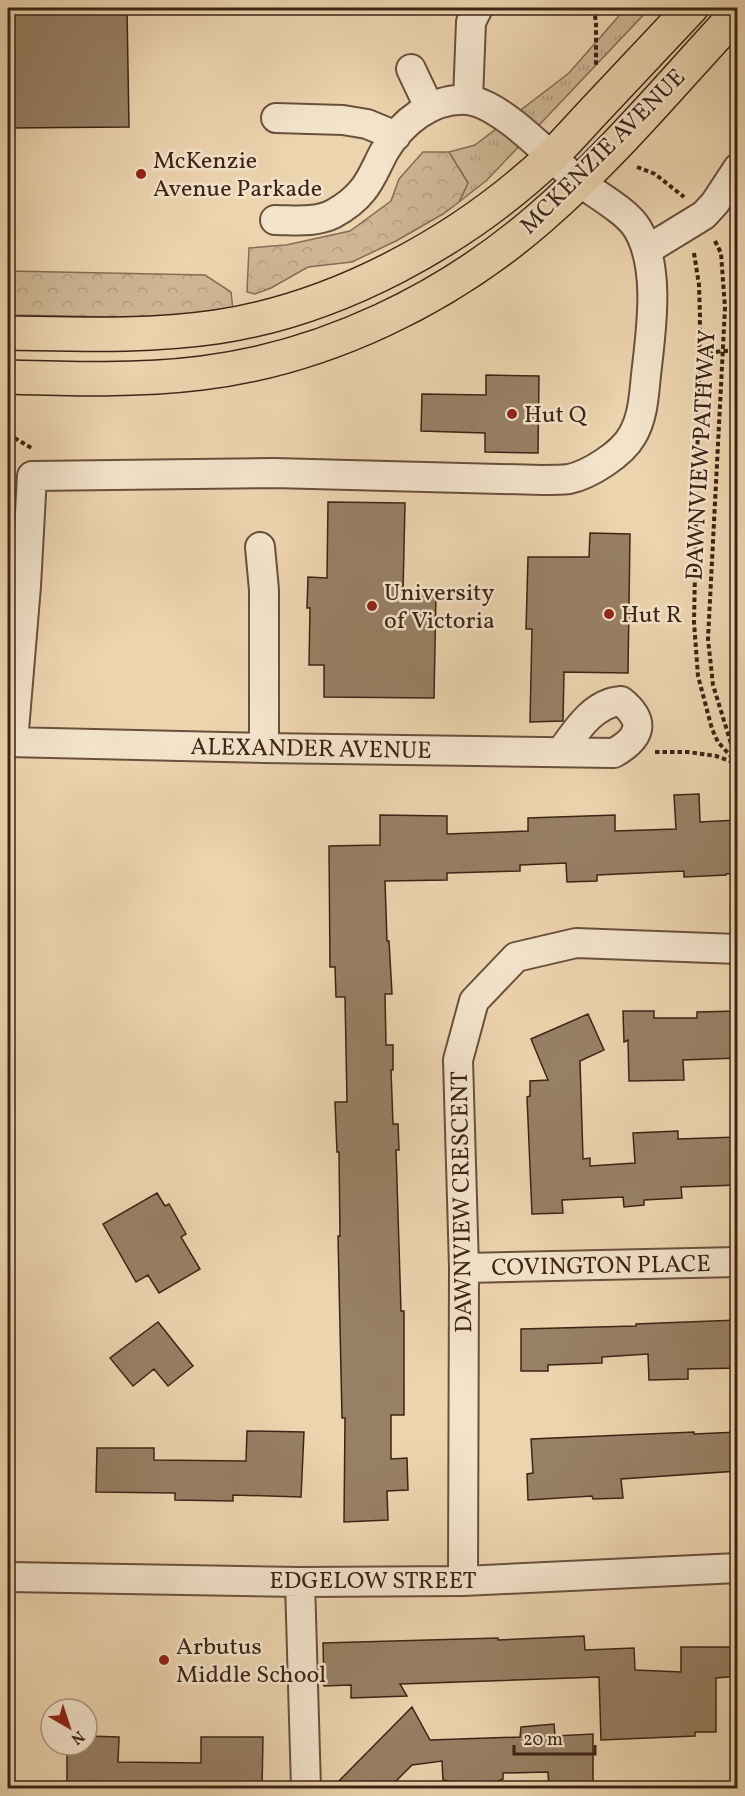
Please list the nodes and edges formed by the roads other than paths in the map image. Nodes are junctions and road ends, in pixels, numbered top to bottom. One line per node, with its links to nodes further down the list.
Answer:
1 (478, 8): 5 (street)
2 (691, 8): 9 (main road, MCKENZIE AVENUE)
3 (738, 12): 11 (main road, MCKENZIE AVENUE)
4 (411, 69): 6 (street)
5 (468, 100): 6 (street); 9 (street)
6 (429, 107): 8 (street)
7 (276, 118): 8 (street)
8 (396, 136): 12 (street)
9 (552, 156): 11 (street); 14 (main road, MCKENZIE AVENUE)
10 (738, 168): 13 (street)
11 (579, 182): 13 (street); 15 (main road, MCKENZIE AVENUE)
12 (275, 220)
13 (647, 250): 17 (street)
14 (8, 333)
15 (8, 377)
16 (260, 547): 18 (street)
17 (10, 742): 18 (street, ALEXANDER AVENUE)
18 (264, 748): 19 (street, ALEXANDER AVENUE)
19 (561, 752): 19 (street, ALEXANDER AVENUE)
20 (738, 949): 22 (street, DAWNVIEW CRESCENT)
21 (738, 1262): 22 (street, COVINGTON PLACE)
22 (464, 1268): 25 (street, DAWNVIEW CRESCENT)
23 (738, 1568): 25 (street, EDGELOW STREET)
24 (8, 1577): 26 (street, EDGELOW STREET)
25 (463, 1581): 26 (street, EDGELOW STREET)
26 (300, 1582): 27 (street)
27 (306, 1788)

